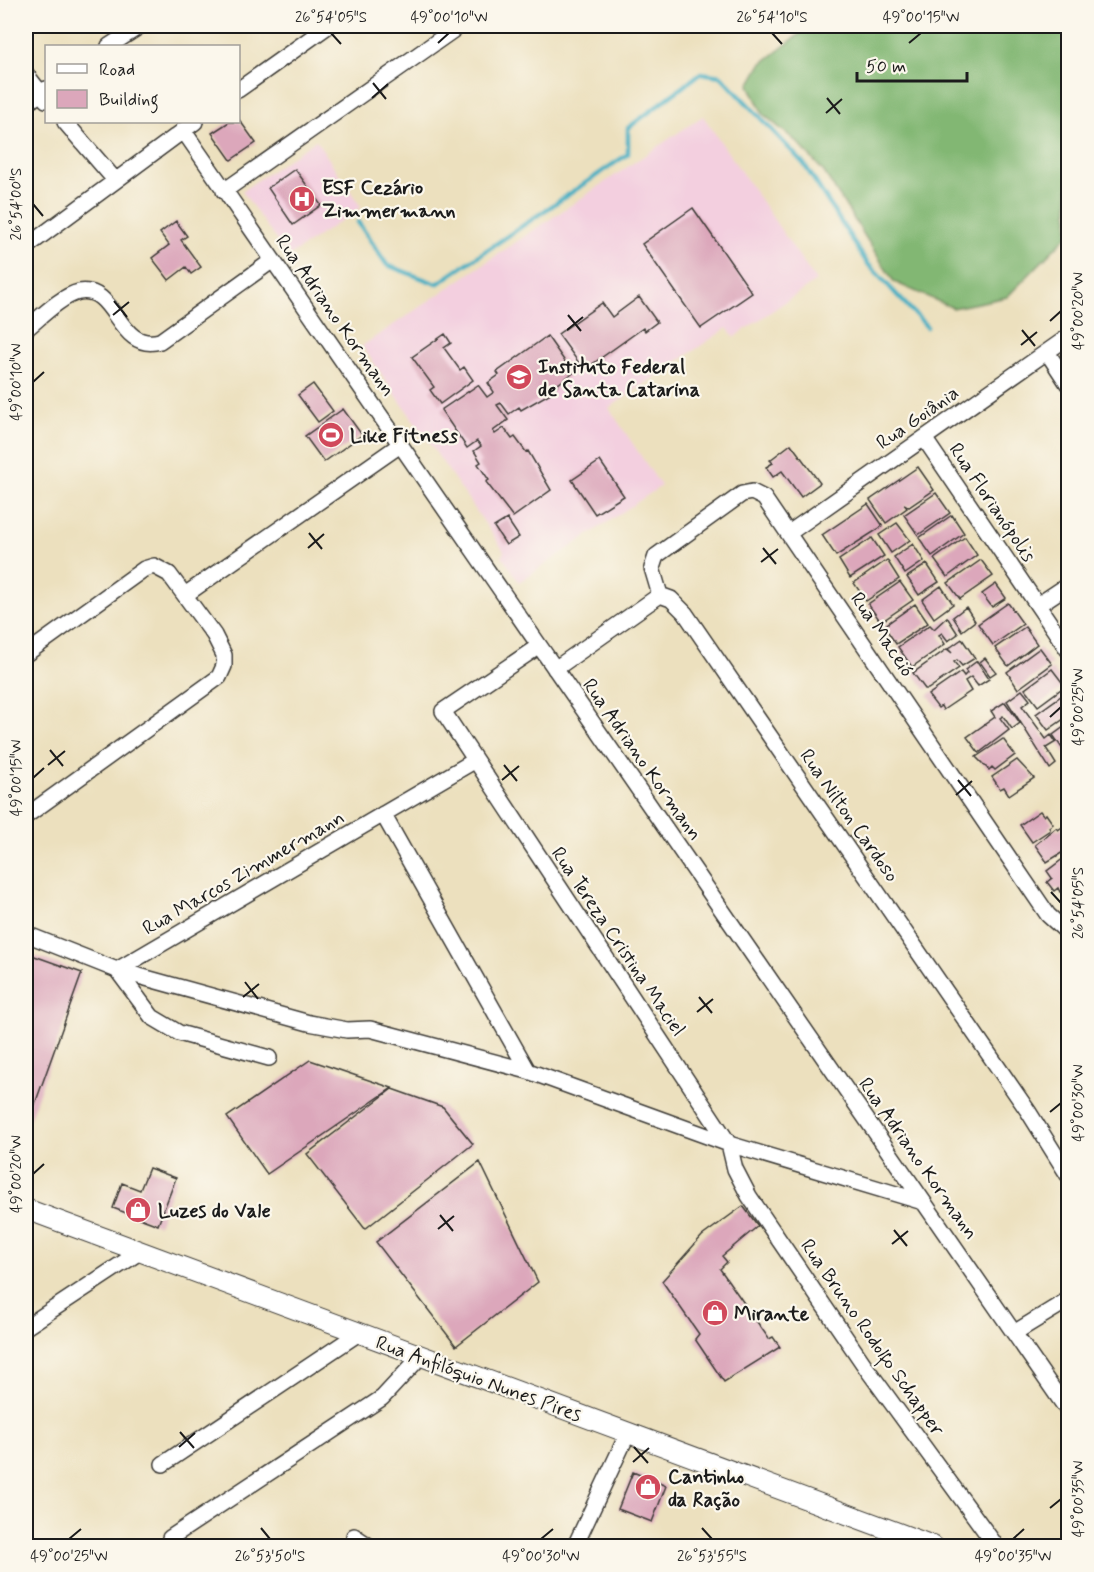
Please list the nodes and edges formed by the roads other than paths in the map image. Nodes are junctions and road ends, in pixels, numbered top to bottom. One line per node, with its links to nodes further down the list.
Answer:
1 (140, 26): 4 (street)
2 (328, 26): 6 (street)
3 (459, 26): 12 (street)
4 (112, 45)
5 (26, 74): 7 (street)
6 (240, 89)
7 (45, 94): 8 (street)
8 (26, 104)
9 (66, 123): 11 (street)
10 (189, 126): 11 (street); 12 (street, Rua Adriano Kormann)
11 (115, 180): 13 (street)
12 (224, 191): 14 (street, Rua Adriano Kormann)
13 (26, 247)
14 (273, 260): 15 (street); 20 (street, Rua Adriano Kormann)
15 (26, 329)
16 (1068, 337): 17 (street, Rua Goiânia)
17 (1047, 352): 18 (street); 19 (street, Rua Goiânia)
18 (1068, 384)
19 (924, 438): 21 (street, Rua Goiânia); 25 (street, Rua Florianópolis)
20 (400, 446): 23 (street); 26 (street, Rua Adriano Kormann)
21 (789, 532): 24 (street, Rua Maceió); 33 (street, Rua Maceió)
22 (1068, 585): 25 (street)
23 (185, 595): 28 (street); 32 (street)
24 (660, 595): 29 (street); 39 (street, Rua Nilton Cardoso)
25 (1038, 605): 27 (street, Rua Florianópolis)
26 (539, 646): 29 (street, Rua Adriano Kormann); 30 (street, Rua Tereza Cristina Maciel)
27 (1068, 650)
28 (26, 654)
29 (555, 669): 40 (street, Rua Adriano Kormann)
30 (474, 761): 31 (street, Rua Marcos Zimmermann); 38 (street, Rua Tereza Cristina Maciel)
31 (384, 814): 35 (street, Rua Marcos Zimmermann); 37 (street)
32 (26, 816)
33 (1068, 933)
34 (26, 934): 35 (street)
35 (117, 970): 36 (street); 37 (street)
36 (269, 1058)
37 (528, 1071): 38 (street)
38 (729, 1144): 40 (street); 56 (street, Rua Bruno Rodolfo Schapper)
39 (1068, 1175)
40 (923, 1202): 46 (street, Rua Adriano Kormann)
41 (26, 1209): 42 (main road, Rua Anfilóquio Nunes Pires)
42 (141, 1251): 44 (street); 45 (main road, Rua Anfilóquio Nunes Pires)
43 (1068, 1300): 46 (street)
44 (26, 1327)
45 (359, 1333): 47 (main road, Rua Anfilóquio Nunes Pires); 50 (street)
46 (1014, 1333): 48 (street, Rua Adriano Kormann)
47 (421, 1356): 49 (main road, Rua Anfilóquio Nunes Pires); 52 (street)
48 (1068, 1411)
49 (628, 1433): 54 (street); 55 (main road, Rua Anfilóquio Nunes Pires)
50 (163, 1464)
51 (354, 1536): 53 (street)
52 (170, 1538)
53 (369, 1546)
54 (575, 1546)
55 (933, 1546)
56 (996, 1546)

